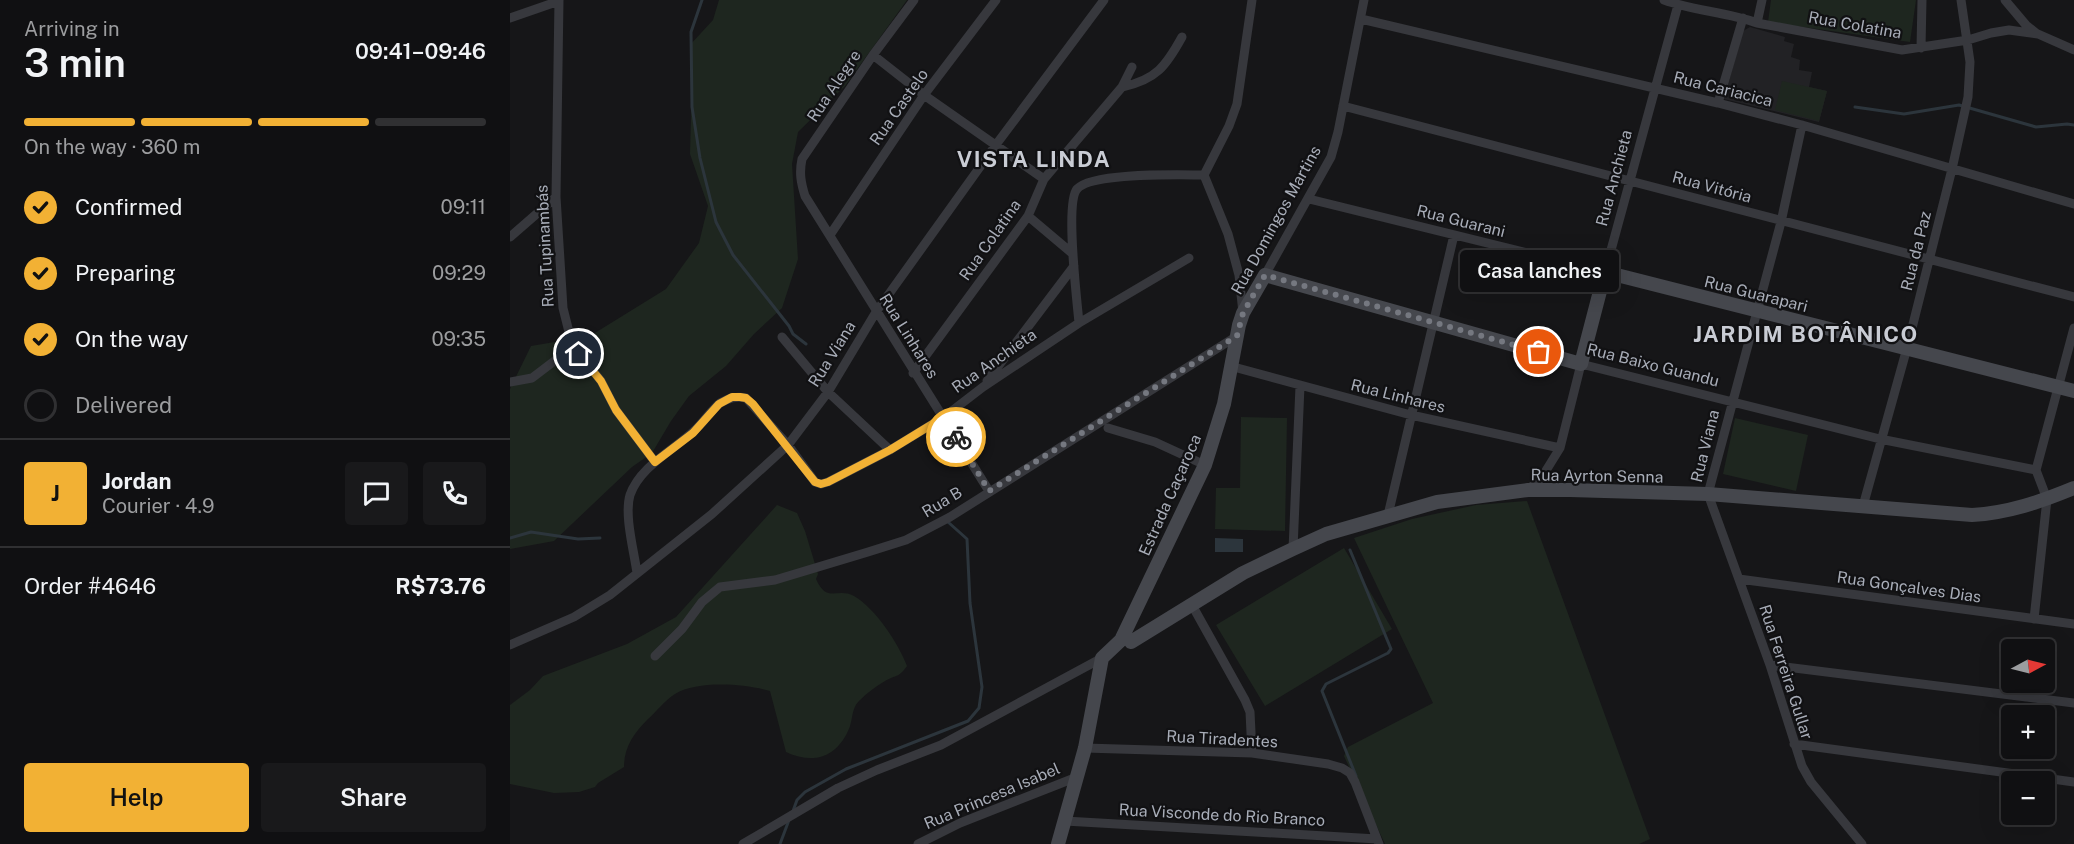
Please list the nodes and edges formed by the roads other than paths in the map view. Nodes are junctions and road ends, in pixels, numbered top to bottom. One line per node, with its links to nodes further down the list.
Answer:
1 (559, 0): 13 (street); 36 (street, Rua Tupinambás)
2 (914, 0): 22 (street, Rua Alegre)
3 (996, 0): 26 (street, Rua Castelo)
4 (1104, 0): 30 (street, Rua Viana)
5 (1252, 0): 32 (street)
6 (1364, 0): 15 (street, Rua Domingos Martins)
7 (1664, 0): 12 (street, Rua Colatina)
8 (1762, 0): 16 (street)
9 (1922, 0): 20 (street)
10 (1961, 0): 19 (street, Rua da Paz)
11 (2005, 0): 17 (street)
12 (1681, 2): 14 (street, Rua Colatina); 25 (street, Rua Anchieta)
13 (510, 18)
14 (1743, 18): 16 (street, Rua Colatina); 27 (street)
15 (1361, 19): 25 (street, Rua Cariacica); 28 (street, Rua Domingos Martins)
16 (1757, 23): 20 (street, Rua Colatina)
17 (2038, 34): 19 (street, Rua Colatina); 21 (street, Rua Colatina)
18 (1182, 36): 24 (street)
19 (1968, 40): 20 (street, Rua Colatina); 31 (street, Rua da Paz)
20 (1921, 48)
21 (2074, 50)
22 (873, 55): 26 (street); 35 (street, Rua Alegre)
23 (1132, 67): 24 (street, Rua Colatina)
24 (1122, 87): 33 (street, Rua Colatina)
25 (1656, 87): 27 (street, Rua Cariacica); 34 (street, Rua Anchieta)
26 (924, 95): 30 (street); 41 (street, Rua Castelo)
27 (1718, 103): 29 (street, Rua Cariacica)
28 (1343, 106): 34 (street, Rua Vitória); 37 (street, Rua Domingos Martins)
29 (1802, 125): 31 (street, Rua Cariacica); 40 (street, Rua Viana)
30 (995, 146): 33 (street); 51 (street, Rua Viana)
31 (1952, 169): 38 (street, Rua Cariacica); 46 (street, Rua da Paz)
32 (1204, 175): 44 (street); 53 (street, Estrada Caçaroca)
33 (1044, 179): 39 (street, Rua Colatina)
34 (1631, 181): 40 (street, Rua Vitória); 48 (street, Rua Anchieta)
35 (805, 196): 41 (street, Rua Linhares)
36 (556, 197): 43 (street); 59 (street, Rua Tupinambás)
37 (1309, 199): 42 (street, Rua Guarani); 49 (street, Rua Domingos Martins)
38 (2074, 204)
39 (1028, 216): 44 (street); 63 (street, Rua Colatina)
40 (1780, 222): 46 (street, Rua Vitória); 52 (street, Rua Viana)
41 (830, 235): 51 (street, Rua Linhares)
42 (1454, 235): 48 (street, Rua Guarani); 55 (street)
43 (510, 237)
44 (1073, 254): 47 (street)
45 (1189, 258): 54 (street, Rua Anchieta)
46 (1929, 259): 50 (street, Rua Vitória); 60 (street, Rua da Paz)
47 (1074, 266): 54 (street); 66 (street)
48 (1605, 272): 52 (main road, Rua Guarapari); 61 (main road, Rua Anchieta)
49 (1265, 275): 53 (main road, Rua Domingos Martins); 55 (main road, Rua Baixo Guandu)
50 (2074, 297)
51 (876, 312): 63 (street, Rua Linhares); 69 (street, Rua Viana)
52 (1756, 312): 60 (main road, Rua Guarapari); 70 (street, Rua Viana)
53 (1243, 313): 57 (main road, Estrada Caçaroca)
54 (1079, 323): 66 (street, Rua Anchieta)
55 (1433, 323): 61 (main road, Rua Baixo Guandu); 71 (street)
56 (2074, 328): 67 (street)
57 (1237, 336): 62 (main road, Estrada Caçaroca); 83 (street, Rua B)
58 (782, 337): 69 (street)
59 (574, 346): 64 (street); 78 (street, Rua Tupinambás)
60 (1907, 348): 67 (main road, Rua Guarapari); 74 (street, Rua da Paz)
61 (1581, 364): 70 (street, Rua Baixo Guandu); 76 (street, Rua Anchieta)
62 (1230, 366): 65 (street, Rua Linhares); 79 (main road, Estrada Caçaroca)
63 (913, 373): 72 (street, Rua Linhares)
64 (510, 382)
65 (1300, 386): 71 (street, Rua Linhares); 88 (street)
66 (983, 387): 72 (street, Rua Anchieta)
67 (2060, 387): 68 (main road, Rua Guarapari); 80 (street)
68 (2074, 391)
69 (828, 392): 75 (street, Rua Viana); 77 (street)
70 (1731, 402): 74 (street, Rua Baixo Guandu); 84 (street, Rua Viana)
71 (1411, 415): 76 (street, Rua Linhares); 87 (street)
72 (944, 417): 77 (street, Rua Anchieta); 83 (street, Rua Linhares)
73 (1108, 428): 79 (street)
74 (1880, 439): 80 (street, Rua Baixo Guandu); 86 (street, Rua da Paz)
75 (788, 446): 77 (street, Rua Anchieta); 78 (street); 89 (street, Rua Viana)
76 (1560, 448): 82 (street, Rua Anchieta)
77 (890, 450)
78 (655, 462): 89 (street)
79 (1205, 465): 94 (main road, Estrada Caçaroca)
80 (2036, 470): 85 (street)
81 (2074, 488): 85 (main road, Rua Ayrton Senna)
82 (1528, 490): 84 (main road, Rua Ayrton Senna); 87 (main road, Rua Ayrton Senna)
83 (989, 491): 96 (street, Rua B)
84 (1708, 495): 86 (main road, Rua Ayrton Senna); 90 (street, Rua Ferreira Gullar)
85 (2047, 499): 86 (main road, Rua Ayrton Senna); 92 (street)
86 (1863, 506)
87 (1388, 515): 88 (main road, Rua Ayrton Senna)
88 (1293, 549): 91 (main road, Rua Ayrton Senna)
89 (637, 573): 95 (street, Rua Viana)
90 (1739, 579): 92 (street, Rua Gonçalves Dias); 98 (street, Rua Ferreira Gullar)
91 (1192, 605): 94 (main road, Rua Ayrton Senna); 102 (street)
92 (2034, 619): 93 (street, Rua Gonçalves Dias)
93 (2074, 624)
94 (1124, 642): 97 (main road, Estrada Caçaroca)
95 (510, 645)
96 (655, 656)
97 (1102, 658): 101 (main road); 107 (street, Estrada Caçaroca)
98 (1770, 665): 99 (street); 100 (street, Rua Ferreira Gullar)
99 (2074, 702)
100 (1794, 744): 104 (street); 110 (street, Rua Ferreira Gullar)
101 (1085, 748): 102 (street, Rua Tiradentes); 103 (main road)
102 (1252, 753): 106 (street, Rua Tiradentes)
103 (1077, 777): 105 (main road); 108 (street, Rua Princesa Isabel)
104 (2074, 782)
105 (1065, 821): 106 (street, Rua Visconde do Rio Branco); 109 (main road)
106 (1378, 842)
107 (743, 844)
108 (918, 844)
109 (1058, 844)
110 (1862, 844)

